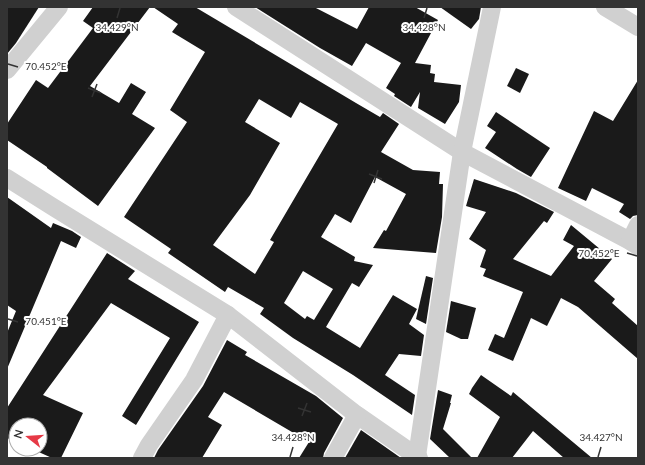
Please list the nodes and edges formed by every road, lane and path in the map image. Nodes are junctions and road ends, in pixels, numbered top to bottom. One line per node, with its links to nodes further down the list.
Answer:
1 (59, 7): 6 (street)
2 (236, 7): 7 (street)
3 (492, 7): 7 (street)
4 (605, 7): 5 (street)
5 (638, 27)
6 (7, 70)
7 (462, 152): 9 (street); 12 (street)
8 (7, 178): 10 (street)
9 (635, 237)
10 (228, 315): 11 (street); 13 (street)
11 (356, 414): 12 (street); 14 (street)
12 (418, 457)
13 (142, 458)
14 (333, 458)

